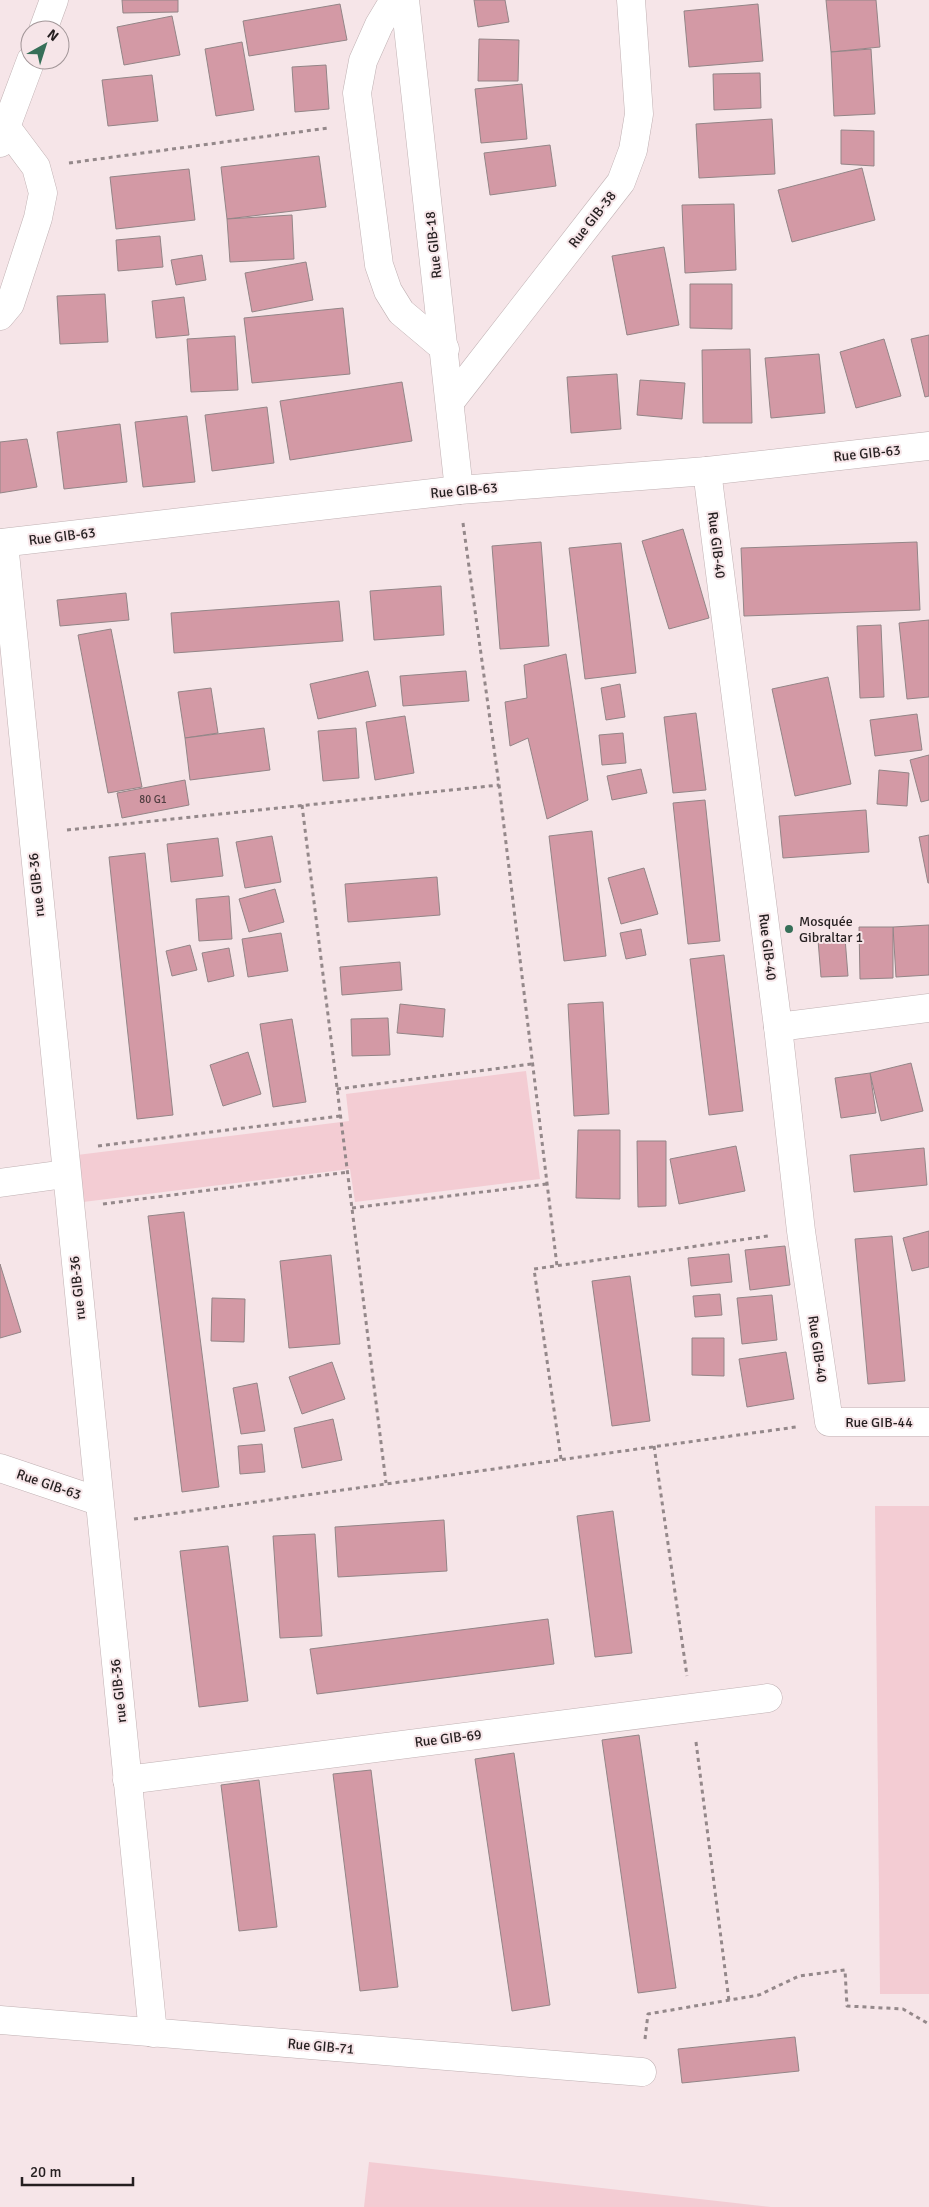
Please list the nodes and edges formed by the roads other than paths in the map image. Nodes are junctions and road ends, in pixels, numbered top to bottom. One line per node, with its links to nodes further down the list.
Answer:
1 (54, 0): 5 (street)
2 (394, 0): 9 (street)
3 (405, 0): 9 (street, Rue GIB-18)
4 (630, 0): 10 (street, Rue GIB-38)
5 (47, 20)
6 (27, 70): 7 (street)
7 (3, 135): 8 (street)
8 (0, 316)
9 (445, 349): 10 (street, Rue GIB-18)
10 (450, 402): 13 (street, Rue GIB-18)
11 (929, 446): 12 (street, Rue GIB-63)
12 (707, 471): 13 (street, Rue GIB-63); 16 (street, Rue GIB-40)
13 (459, 490): 14 (street, Rue GIB-63)
14 (2, 543): 17 (street, rue GIB-36)
15 (929, 1008): 16 (street)
16 (778, 1027): 19 (street, Rue GIB-40)
17 (64, 1162): 18 (street); 22 (street, rue GIB-36)
18 (0, 1183)
19 (829, 1422): 20 (street, Rue GIB-44)
20 (929, 1422)
21 (0, 1468): 22 (street, Rue GIB-63)
22 (100, 1513): 24 (street, rue GIB-36)
23 (768, 1698): 24 (street, Rue GIB-69)
24 (127, 1780): 26 (street, rue GIB-36)
25 (0, 2020): 26 (street, Rue GIB-71)
26 (153, 2033): 27 (street, Rue GIB-71)
27 (642, 2072)

